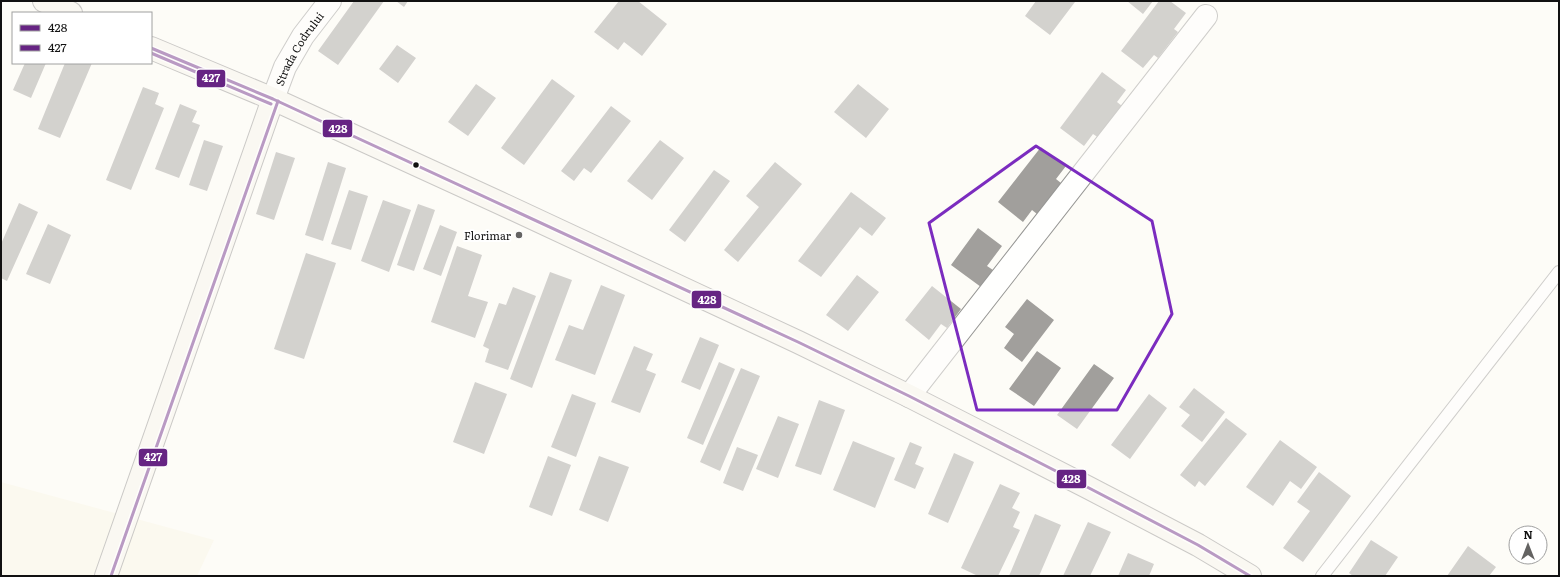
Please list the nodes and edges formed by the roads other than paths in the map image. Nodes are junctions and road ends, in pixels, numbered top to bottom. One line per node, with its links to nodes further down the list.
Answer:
1 (44, 1): 3 (main road)
2 (330, 1): 6 (street, Strada Codrului)
3 (69, 12)
4 (1206, 16): 8 (street)
5 (152, 48): 6 (main road)
6 (273, 99): 8 (main road); 9 (main road)
7 (1559, 272): 11 (lane)
8 (909, 396): 10 (main road)
9 (106, 576)
10 (1250, 576)
11 (1322, 576)

